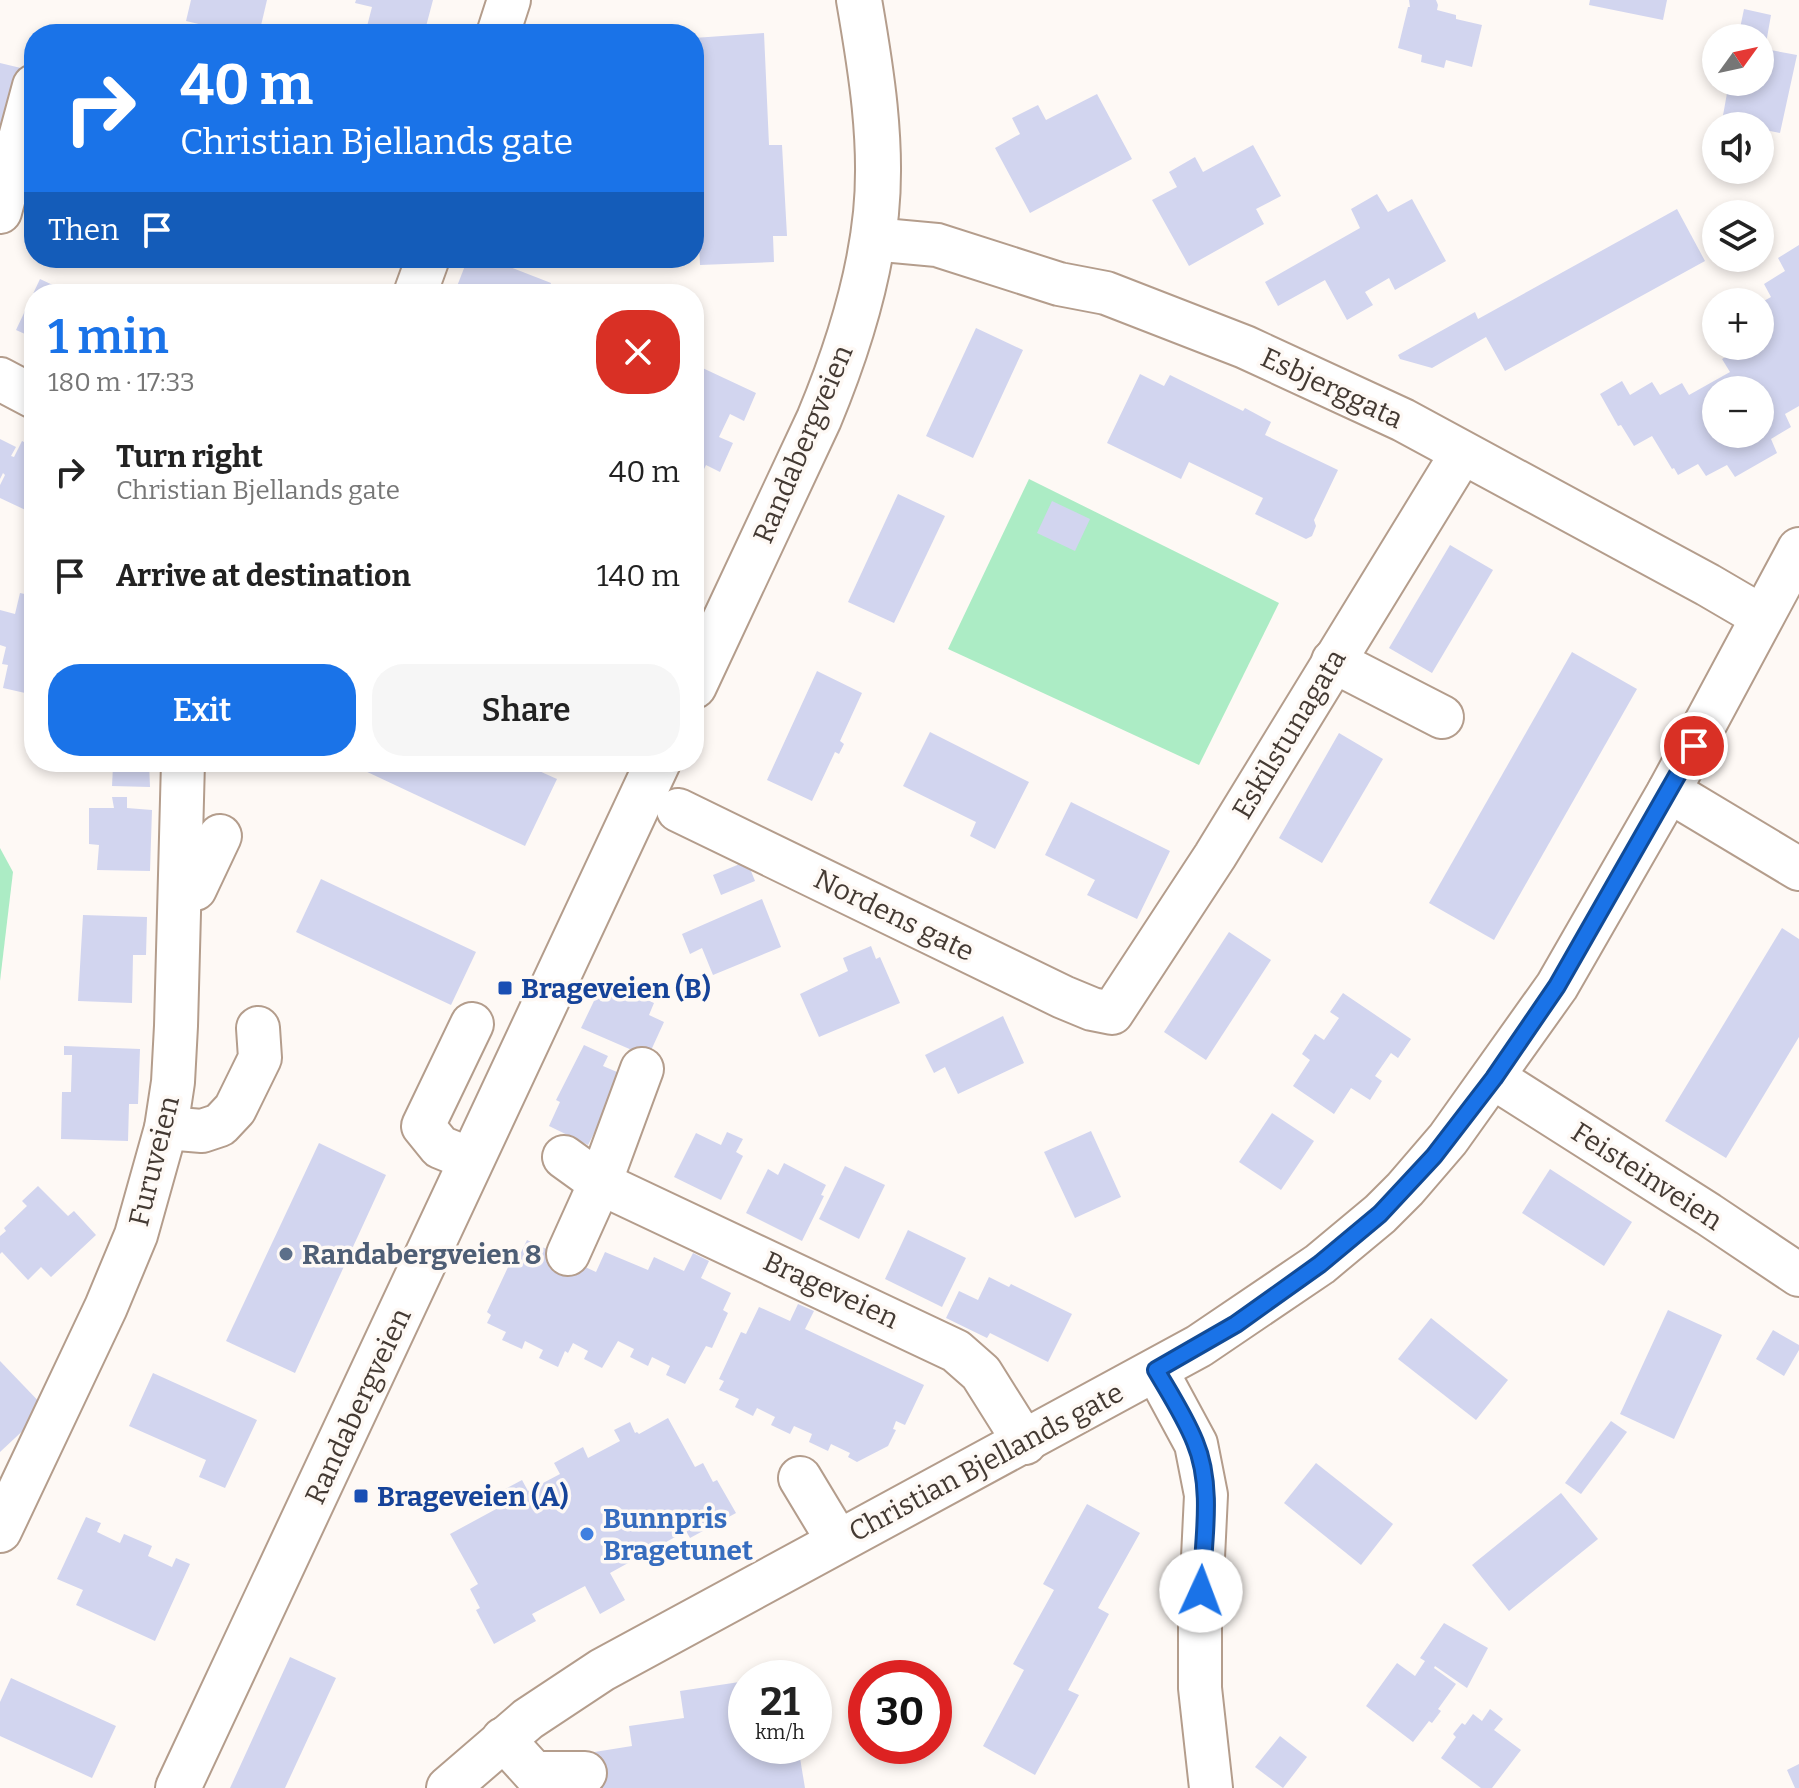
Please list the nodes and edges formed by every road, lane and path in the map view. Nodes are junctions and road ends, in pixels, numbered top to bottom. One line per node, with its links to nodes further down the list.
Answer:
1 (509, 0): 3 (street)
2 (859, 0): 6 (main road, Randabergveien)
3 (501, 24)
4 (24, 123): 5 (street)
5 (0, 212)
6 (872, 239): 9 (street, Esbjerggata); 13 (main road, Randabergveien)
7 (0, 379): 8 (street)
8 (24, 392)
9 (1462, 453): 11 (street, Esbjerggata); 12 (street, Eskilstunagata)
10 (1799, 549): 11 (street, Christian Bjellands gate)
11 (1761, 616): 17 (street, Christian Bjellands gate)
12 (1333, 661): 14 (street); 22 (street, Eskilstunagata)
13 (704, 664)
14 (1442, 717)
15 (183, 772): 21 (street, Furuveien)
16 (653, 772): 29 (main road, Randabergveien)
17 (1669, 791): 20 (street); 26 (street, Christian Bjellands gate)
18 (678, 810): 22 (street, Nordens gate)
19 (220, 836): 21 (street)
20 (1799, 869)
21 (181, 876): 27 (street, Furuveien)
22 (1112, 1013)
23 (472, 1024): 29 (street)
24 (258, 1028): 27 (street)
25 (642, 1069): 30 (street)
26 (1494, 1078): 32 (street, Feisteinveien); 33 (street, Christian Bjellands gate)
27 (166, 1128): 36 (street, Furuveien)
28 (564, 1157): 30 (street, Brageveien)
29 (472, 1160): 40 (main road, Randabergveien)
30 (600, 1183): 31 (street); 34 (street, Brageveien)
31 (568, 1254)
32 (1799, 1275)
33 (1156, 1370): 34 (street, Christian Bjellands gate); 42 (street)
34 (1025, 1443): 37 (street, Christian Bjellands gate)
35 (800, 1478): 37 (street)
36 (0, 1531)
37 (838, 1541): 38 (street, Christian Bjellands gate)
38 (503, 1739): 39 (street); 41 (street, Christian Bjellands gate)
39 (585, 1773)
40 (178, 1788)
41 (448, 1788)
42 (1211, 1788)

